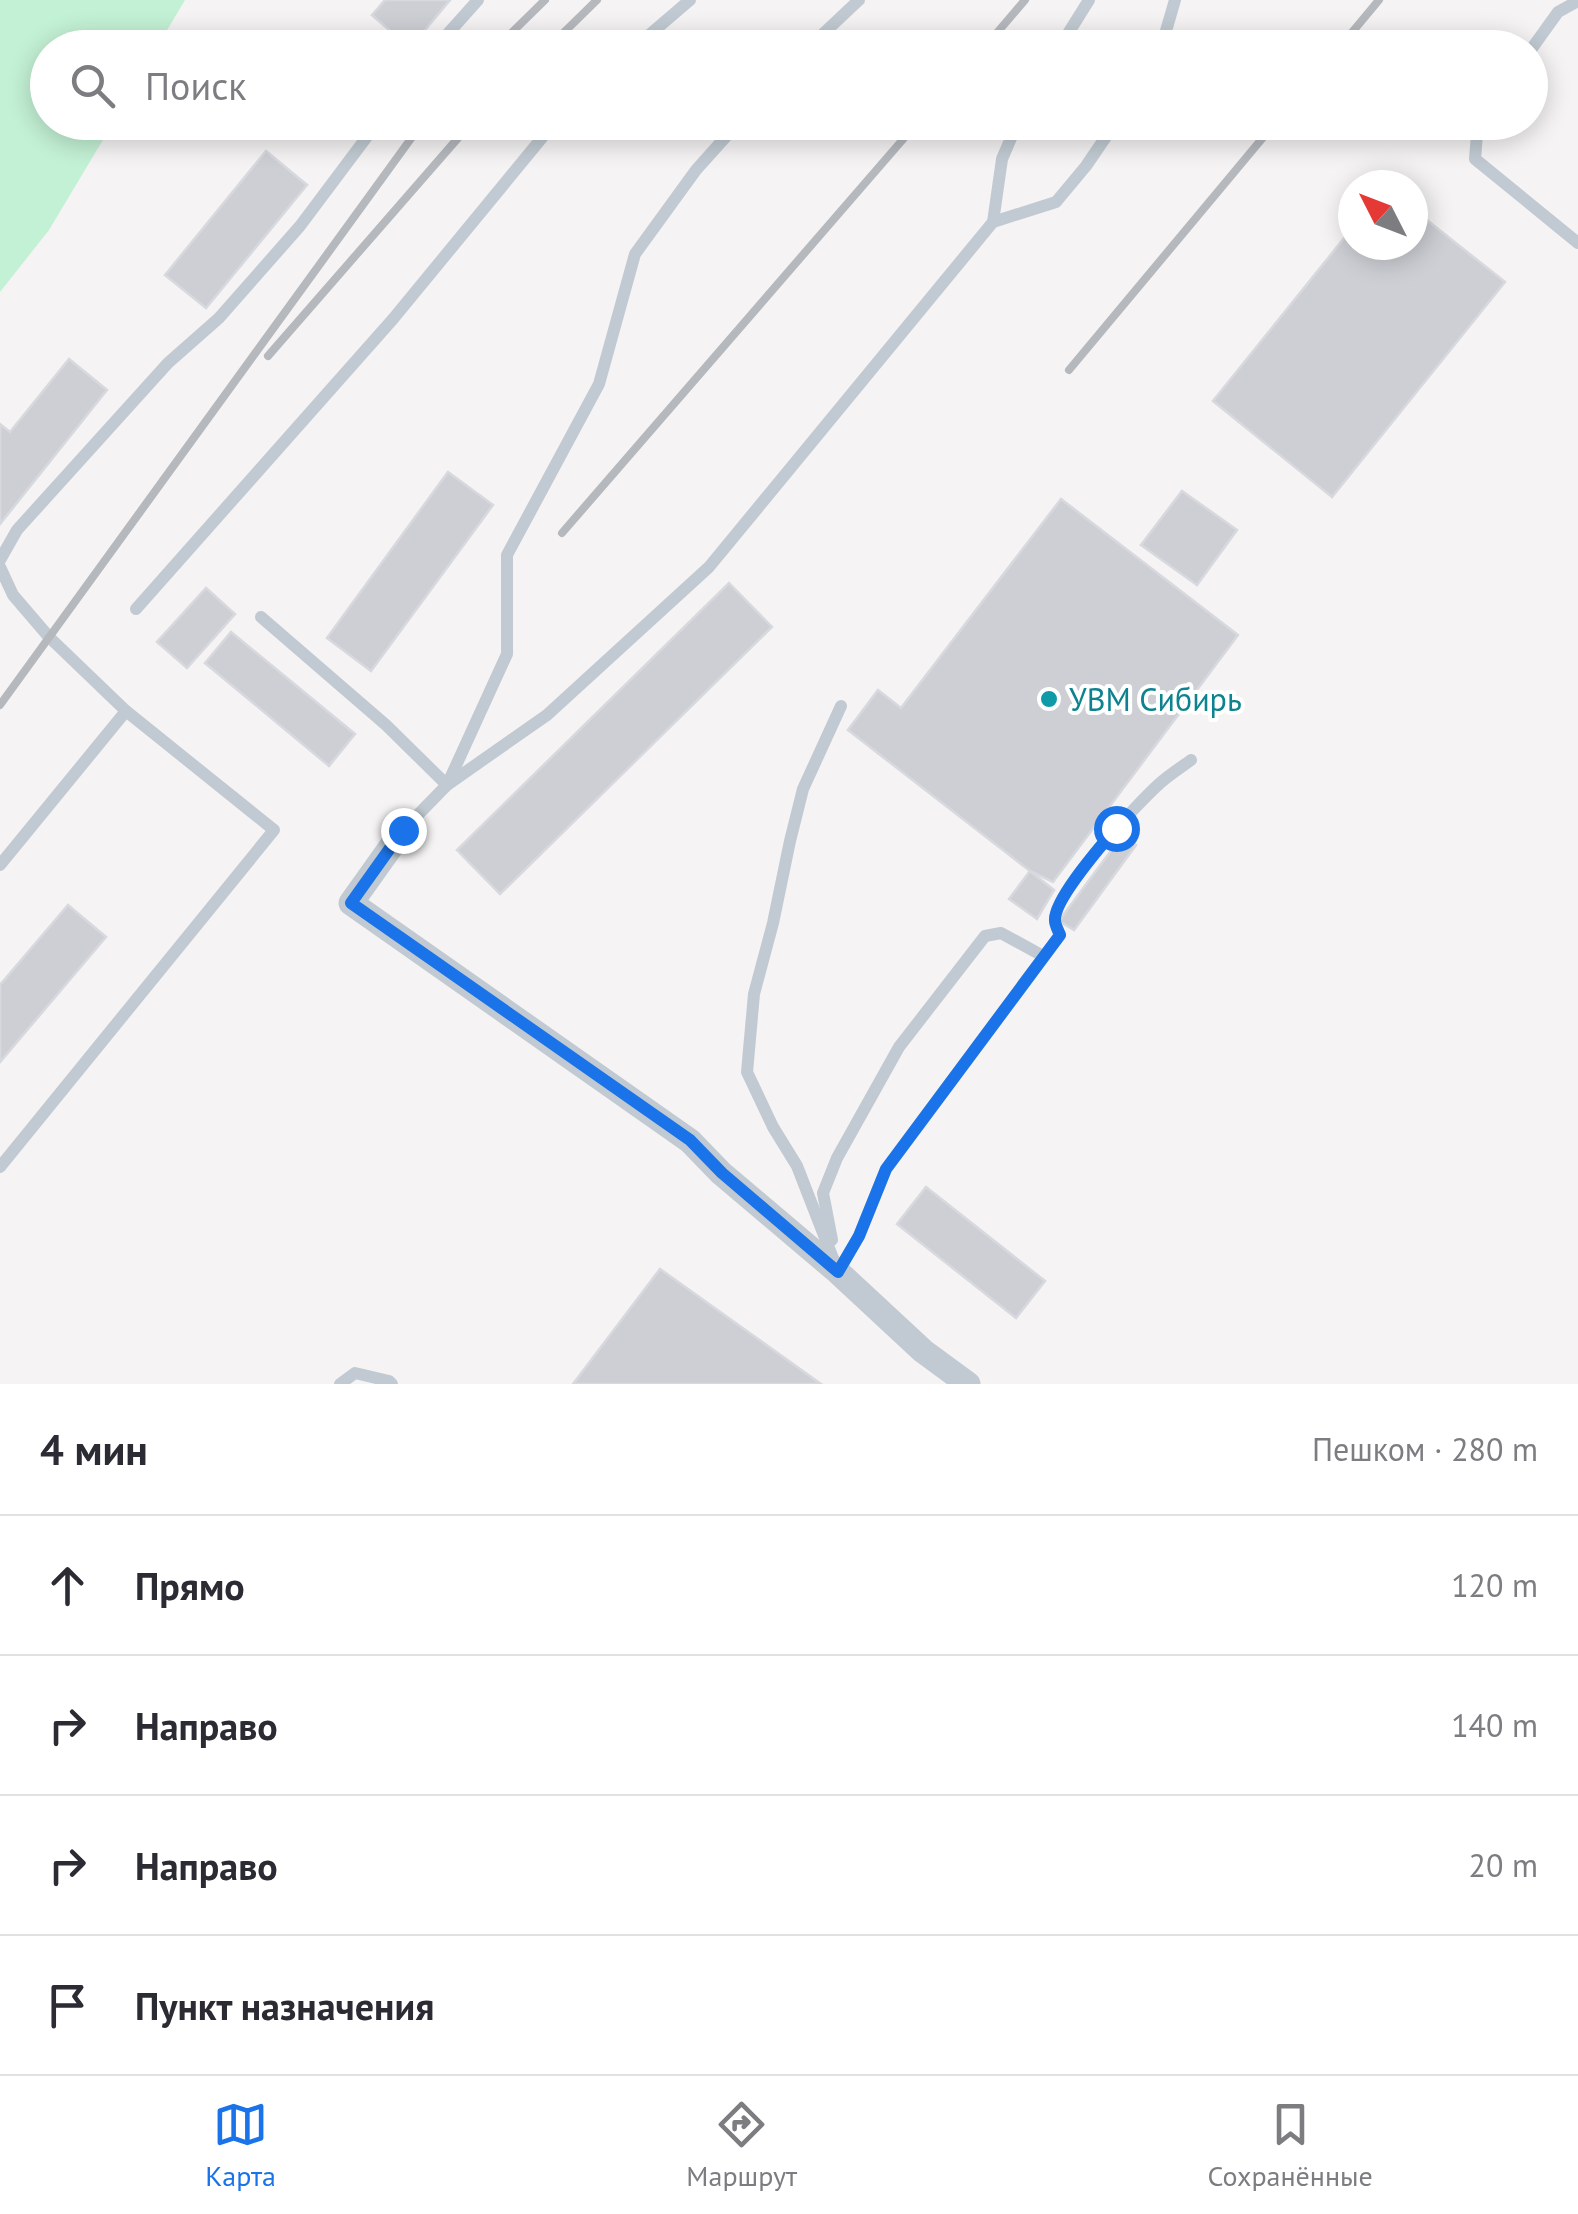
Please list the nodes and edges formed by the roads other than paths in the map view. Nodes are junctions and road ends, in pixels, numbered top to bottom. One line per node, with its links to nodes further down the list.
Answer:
1 (478, 0): 7 (lane)
2 (690, 0): 8 (lane)
3 (860, 0): 9 (lane)
4 (1089, 0): 10 (lane)
5 (1174, 0): 11 (lane)
6 (1578, 2): 12 (lane)
7 (451, 30)
8 (655, 30)
9 (828, 30)
10 (1071, 30)
11 (1165, 30)
12 (1545, 30)
13 (364, 140): 21 (lane)
14 (540, 140): 22 (lane)
15 (723, 140): 27 (lane)
16 (1010, 140): 19 (lane)
17 (1104, 140): 19 (lane)
18 (1476, 140): 20 (lane)
19 (993, 222): 27 (lane)
20 (1578, 244)
21 (0, 564): 25 (lane)
22 (136, 609)
23 (261, 617): 27 (lane)
24 (840, 706): 32 (lane)
25 (126, 711): 29 (lane); 31 (lane)
26 (1191, 760): 30 (lane)
27 (447, 785): 28 (lane)
28 (403, 830): 32 (street)
29 (0, 864)
30 (1043, 956): 32 (lane); 32 (lane)
31 (0, 1166)
32 (838, 1272): 35 (street)
33 (340, 1384): 34 (lane)
34 (392, 1384)
35 (968, 1384)

